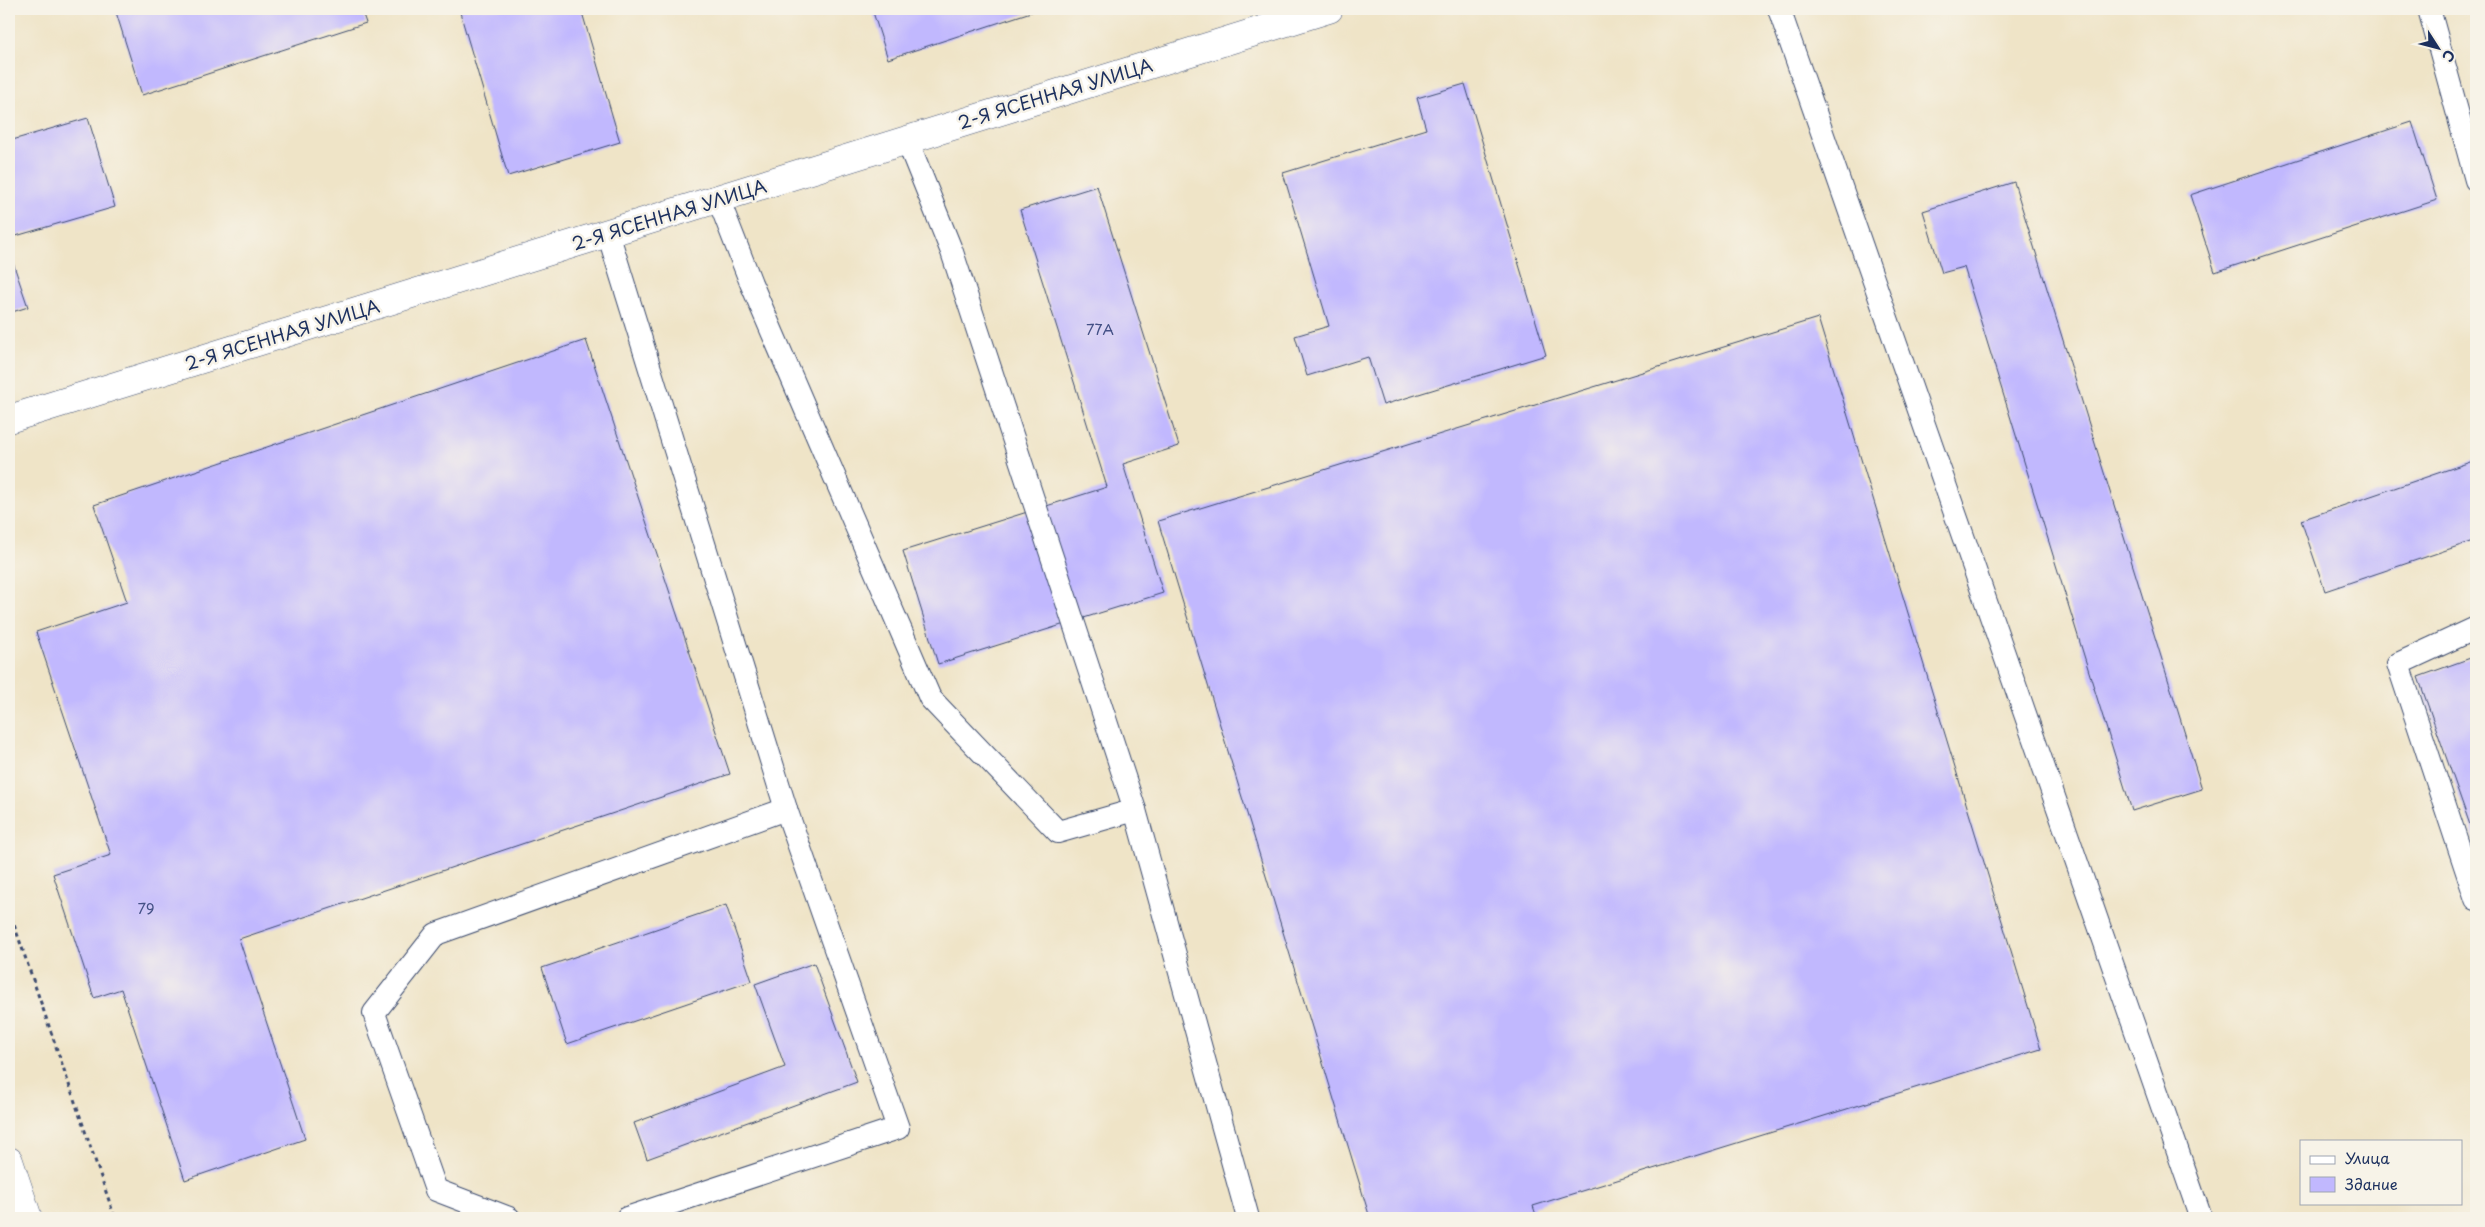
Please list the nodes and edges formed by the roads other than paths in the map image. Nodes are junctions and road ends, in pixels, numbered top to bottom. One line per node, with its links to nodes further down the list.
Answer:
1 (1329, 9): 4 (street, 2-Я ЯСЕННАЯ УЛИЦА)
2 (1779, 9): 14 (lane)
3 (2428, 9): 5 (lane)
4 (907, 140): 6 (street, 2-Я ЯСЕННАЯ УЛИЦА); 11 (lane)
5 (2476, 180)
6 (718, 198): 7 (street, 2-Я ЯСЕННАЯ УЛИЦА); 11 (lane)
7 (608, 233): 8 (street, 2-Я ЯСЕННАЯ УЛИЦА); 10 (lane)
8 (9, 419)
9 (2476, 628): 12 (lane)
10 (786, 809): 16 (lane); 17 (lane)
11 (1135, 810): 18 (lane)
12 (2476, 899)
13 (9, 1160): 15 (street)
14 (2194, 1216)
15 (28, 1218)
16 (509, 1218)
17 (627, 1218)
18 (1248, 1218)

